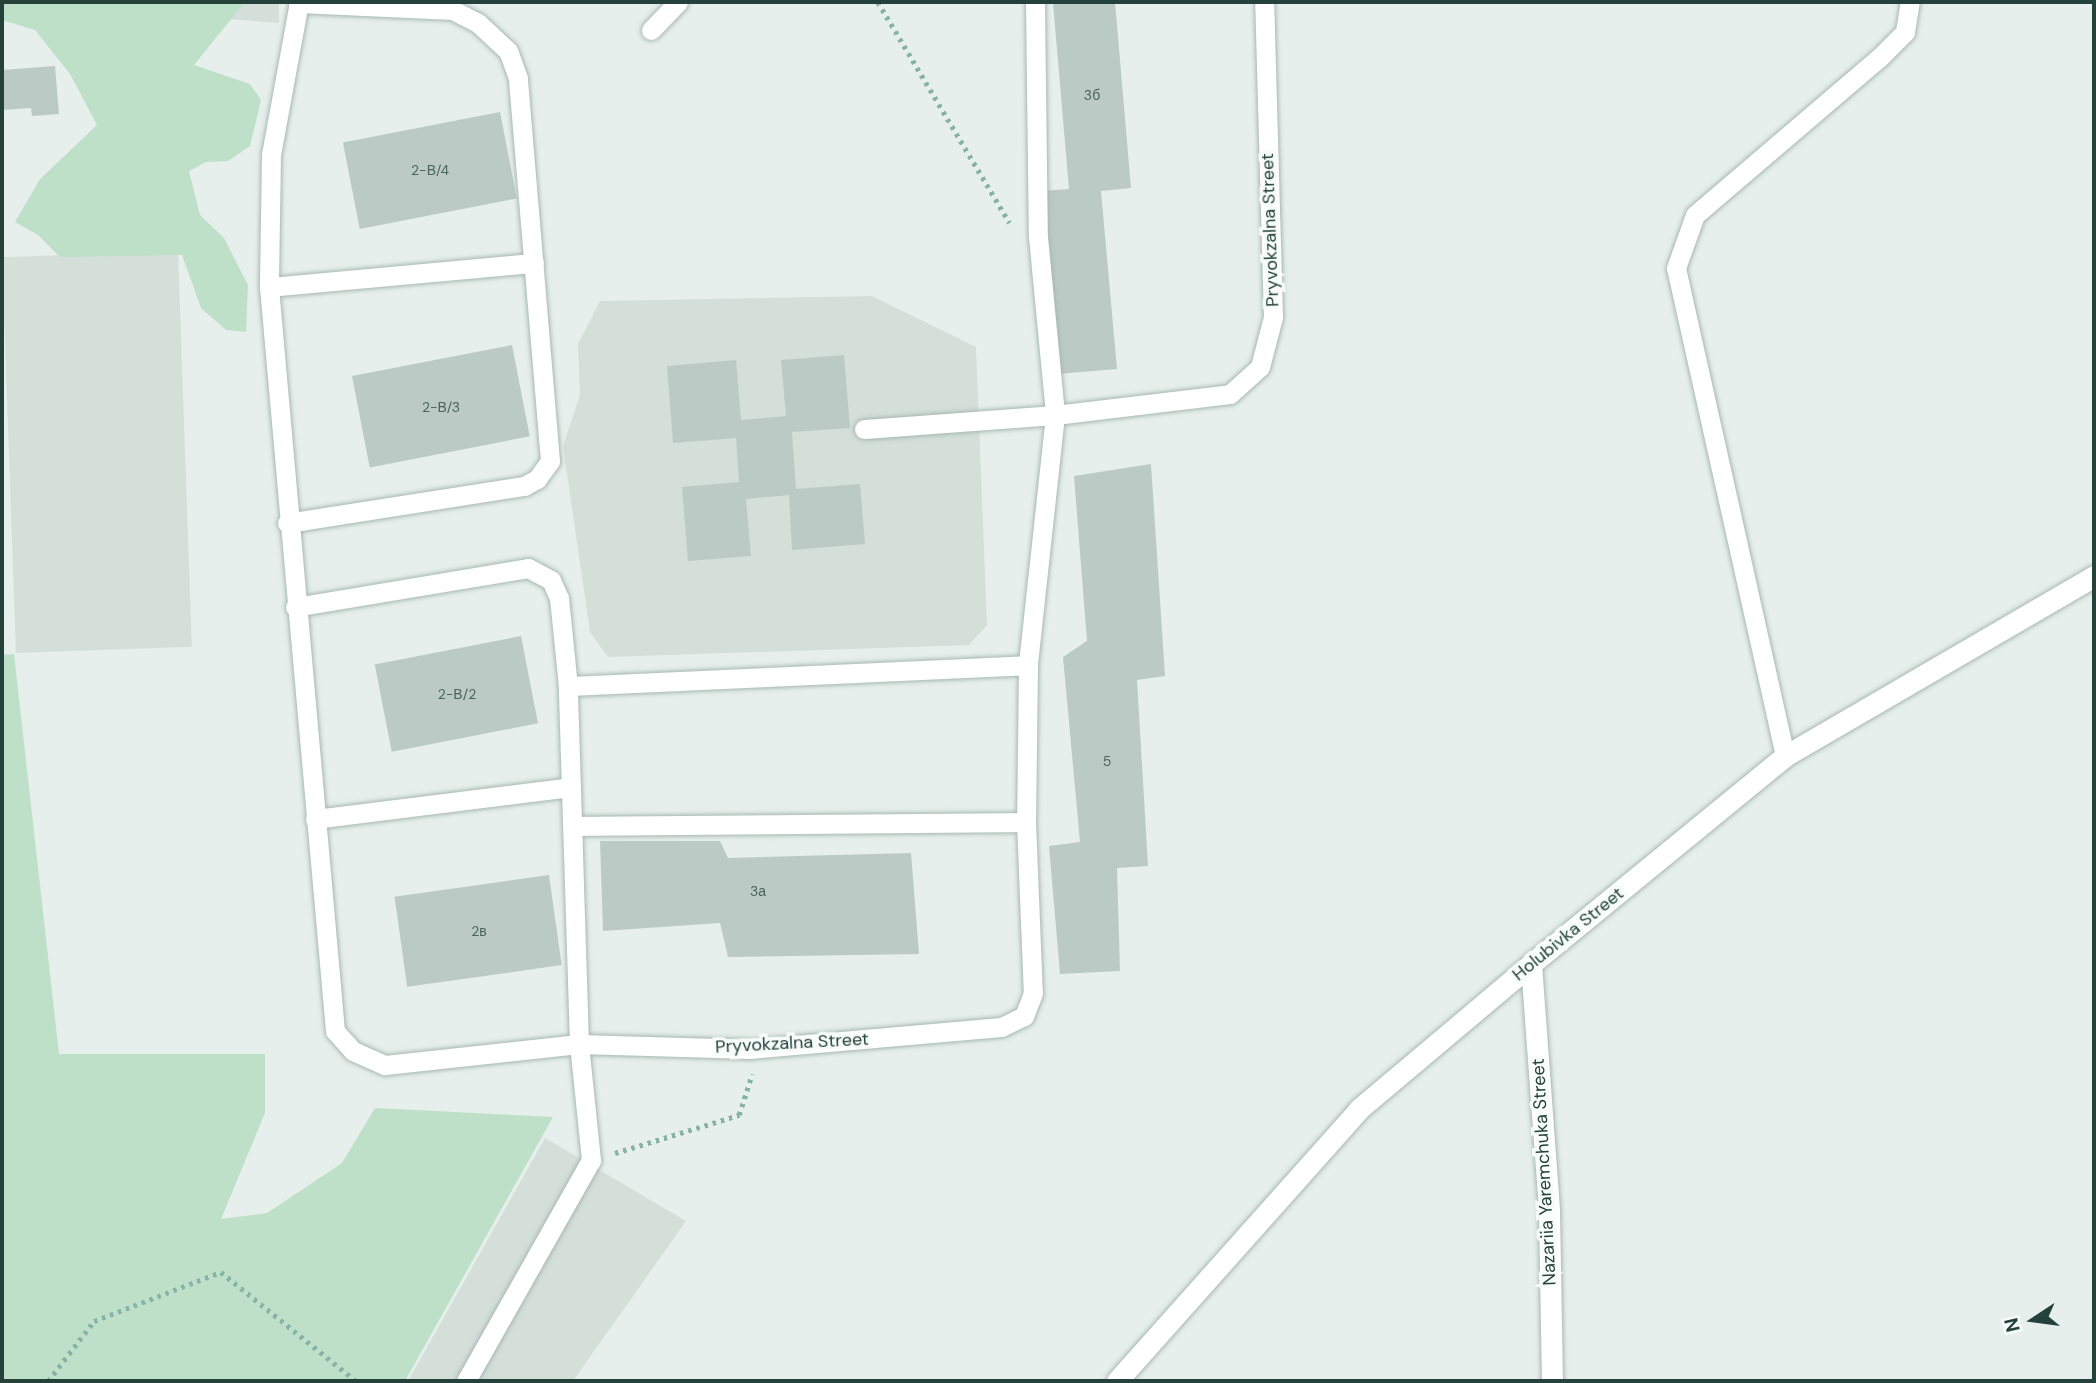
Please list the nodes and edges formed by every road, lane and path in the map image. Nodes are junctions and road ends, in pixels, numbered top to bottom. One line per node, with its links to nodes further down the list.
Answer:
1 (298, 2): 9 (lane); 10 (lane, Pryvokzalna Street)
2 (678, 2): 7 (lane)
3 (878, 2): 8 (path)
4 (1035, 2): 11 (lane, Pryvokzalna Street)
5 (1264, 2): 11 (lane, Pryvokzalna Street)
6 (1910, 2): 18 (lane)
7 (651, 30)
8 (1013, 227)
9 (534, 263): 10 (lane); 13 (lane)
10 (269, 287): 13 (lane, Pryvokzalna Street)
11 (1055, 415): 12 (lane, Pryvokzalna Street); 16 (lane, Pryvokzalna Street)
12 (864, 429)
13 (287, 523): 15 (lane, Pryvokzalna Street)
14 (2094, 576): 18 (street, Holubivka Street)
15 (295, 607): 17 (lane); 20 (lane, Pryvokzalna Street)
16 (1028, 665): 17 (lane); 21 (lane, Pryvokzalna Street)
17 (568, 686): 19 (lane)
18 (1785, 756): 23 (street, Holubivka Street)
19 (571, 787): 20 (lane); 22 (lane)
20 (315, 819): 24 (lane, Pryvokzalna Street)
21 (1026, 822): 22 (lane); 25 (lane, Pryvokzalna Street)
22 (574, 826): 24 (lane)
23 (1531, 964): 30 (street, Holubivka Street); 31 (street, Nazariia Yaremchuka Street)
24 (579, 1044): 25 (lane, Pryvokzalna Street); 26 (lane)
25 (751, 1049): 26 (path)
26 (591, 1160): 29 (lane)
27 (48, 1381): 28 (path)
28 (356, 1381)
29 (466, 1381)
30 (1117, 1381)
31 (1552, 1381)

